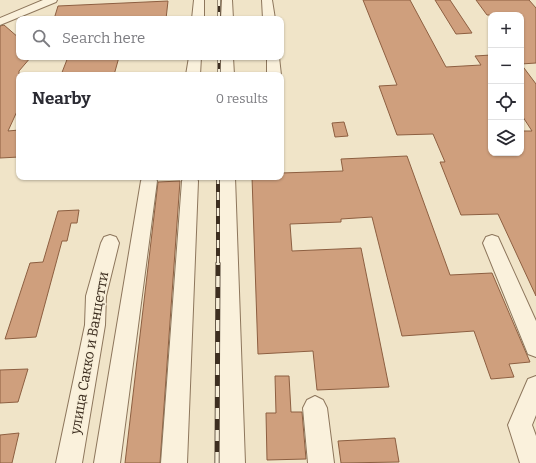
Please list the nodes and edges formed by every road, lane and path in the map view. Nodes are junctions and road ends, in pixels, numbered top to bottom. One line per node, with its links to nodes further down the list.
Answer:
1 (52, 0): 9 (street)
2 (199, 0): 6 (street)
3 (227, 0): 7 (street)
4 (267, 0): 8 (street)
5 (0, 8): 9 (street)
6 (198, 16)
7 (227, 16)
8 (269, 16)
9 (11, 17): 10 (street)
10 (0, 22)
11 (195, 60): 14 (street)
12 (227, 60): 15 (street)
13 (272, 60): 16 (street)
14 (193, 72)
15 (226, 72)
16 (274, 72)
17 (227, 180): 28 (street)
18 (148, 181): 26 (street)
19 (190, 181): 27 (street)
20 (110, 243): 25 (street, улица Сакко и Ванцетти)
21 (492, 243): 22 (street)
22 (536, 346)
23 (536, 387): 30 (street)
24 (315, 408): 29 (street)
25 (69, 463)
26 (107, 463)
27 (174, 463)
28 (232, 463)
29 (320, 463)
30 (533, 463)

